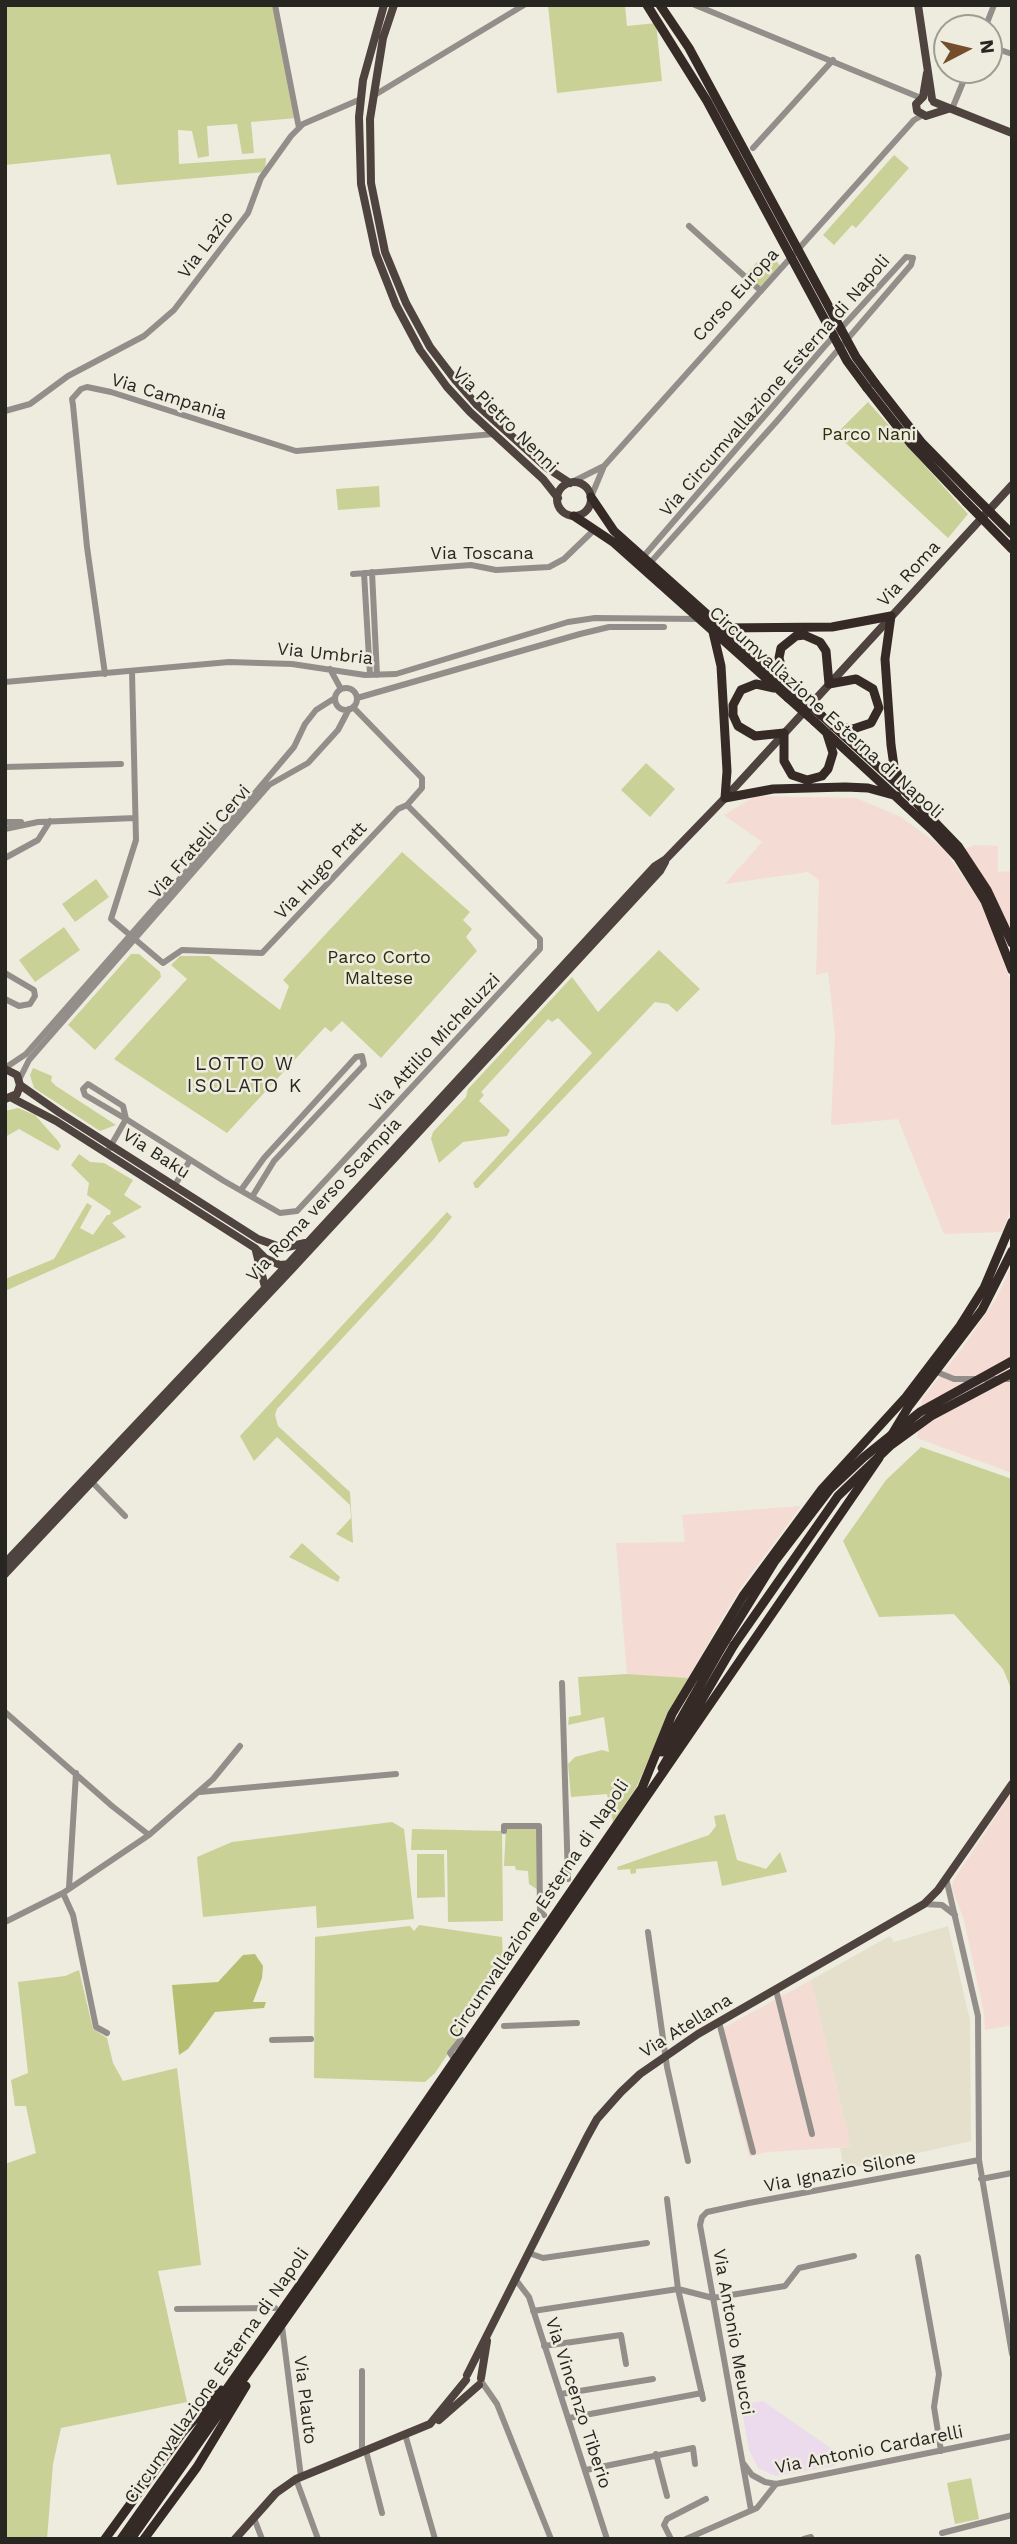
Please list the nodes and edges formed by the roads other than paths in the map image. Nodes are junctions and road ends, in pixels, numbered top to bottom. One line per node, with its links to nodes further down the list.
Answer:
1 (275, 5): 19 (street)
2 (384, 5): 13 (main road, Via Pietro Nenni)
3 (394, 5): 12 (main road, Via Pietro Nenni)
4 (524, 5): 12 (street)
5 (647, 5): 24 (highway, bridge)
6 (660, 5): 24 (highway, bridge)
7 (695, 5): 9 (street)
8 (918, 5): 10 (main road)
9 (833, 60): 15 (street); 21 (street)
10 (928, 71): 14 (main road); 15 (main road)
11 (962, 84): 16 (street)
12 (372, 97): 28 (main road, Via Pietro Nenni)
13 (361, 99): 19 (street, Via Lazio); 26 (main road, Via Pietro Nenni)
14 (933, 101): 15 (main road); 16 (main road); 17 (main road)
15 (919, 102): 17 (main road); 18 (street)
16 (952, 109): 17 (main road); 20 (main road)
17 (927, 114): 18 (street, Corso Europa)
18 (914, 120): 23 (street, Corso Europa)
19 (299, 128): 25 (street, Via Lazio)
20 (1012, 133)
21 (752, 148)
22 (689, 226): 23 (street)
23 (761, 291): 27 (street, Corso Europa)
24 (871, 386): 32 (highway)
25 (5, 411)
26 (494, 434): 31 (main road, Via Pietro Nenni); 48 (street, Via Campania)
27 (604, 466): 28 (street); 30 (street, Corso Europa)
28 (570, 483): 30 (main road); 31 (main road)
29 (1012, 485): 41 (main road, Via Roma)
30 (591, 497): 33 (main road); 37 (highway, Circumvallazione Esterna di Napoli)
31 (558, 498): 33 (main road)
32 (969, 498): 35 (highway, bridge); 36 (highway, bridge)
33 (575, 516): 34 (highway, Circumvallazione Esterna di Napoli)
34 (597, 528): 38 (street, Via Toscana); 40 (highway, Circumvallazione Esterna di Napoli)
35 (1012, 534)
36 (1012, 549)
37 (647, 560): 37 (street, Via Circumvallazione Esterna di Napoli); 45 (highway, Circumvallazione Esterna di Napoli)
38 (368, 573): 39 (street, Via Toscana); 49 (street)
39 (353, 574)
40 (683, 605): 42 (street); 43 (highway, Circumvallazione Esterna di Napoli)
41 (891, 616): 45 (highway); 51 (main road, Via Roma); 62 (highway)
42 (676, 618): 43 (street, Via Umbria); 49 (street, Via Umbria)
43 (699, 619): 45 (highway, Circumvallazione Esterna di Napoli)
44 (664, 627): 56 (street)
45 (718, 630): 54 (highway, Circumvallazione Esterna di Napoli); 63 (highway)
46 (330, 669): 47 (street, Via Umbria); 49 (street, Via Umbria); 52 (street)
47 (132, 671): 48 (street, Via Umbria); 65 (street, Via Fratelli Cervi)
48 (105, 674): 50 (street, Via Umbria)
49 (371, 675): 53 (street)
50 (5, 682)
51 (829, 684): 54 (highway); 58 (highway); 59 (main road, Via Roma verso Scampia)
52 (341, 689): 53 (street); 55 (street)
53 (351, 689): 56 (street)
54 (787, 691): 58 (highway, Circumvallazione Esterna di Napoli, bridge); 59 (highway)
55 (335, 698): 57 (street); 72 (street, Via Fratelli Cervi)
56 (357, 698): 57 (street)
57 (351, 708): 64 (street, Via Hugo Pratt); 72 (street, Via Fratelli Cervi)
58 (829, 729): 59 (highway); 62 (highway, Circumvallazione Esterna di Napoli)
59 (784, 733): 63 (main road, Via Roma verso Scampia)
60 (121, 764): 61 (street)
61 (5, 767)
62 (901, 794): 63 (highway); 73 (highway, Circumvallazione Esterna di Napoli); 74 (highway, Circumvallazione Esterna di Napoli)
63 (725, 798): 71 (main road, Via Roma verso Scampia)
64 (407, 805): 72 (street, Via Hugo Pratt); 86 (street, Via Attilio Micheluzzi)
65 (135, 818): 66 (street); 72 (street, Via Fratelli Cervi)
66 (50, 821): 68 (street); 70 (street)
67 (5, 822): 68 (street)
68 (38, 822): 69 (street)
69 (5, 829)
70 (5, 858)
71 (666, 859): 88 (main road, Via Roma verso Scampia); 92 (main road, Via Roma verso Scampia)
72 (131, 937): 77 (street, Via Fratelli Cervi); 78 (street, Via Fratelli Cervi)
73 (1012, 943)
74 (1012, 970)
75 (5, 973): 76 (street)
76 (5, 999)
77 (5, 1068): 78 (main road, Via Baku)
78 (19, 1082): 79 (main road); 81 (main road, Via Baku)
79 (8, 1099): 82 (main road, Via Baku)
80 (126, 1119): 80 (street, Via Attilio Micheluzzi); 81 (street); 83 (street, Via Attilio Micheluzzi)
81 (112, 1144): 82 (street); 84 (main road, Via Baku)
82 (107, 1153): 90 (main road, Via Baku)
83 (190, 1160): 84 (street); 85 (street, Via Attilio Micheluzzi)
84 (175, 1185): 89 (main road, Via Baku)
85 (241, 1190): 86 (street, Via Attilio Micheluzzi); 86 (street)
86 (252, 1197)
87 (1012, 1222): 108 (highway, Circumvallazione Esterna di Napoli)
88 (306, 1243): 89 (main road); 92 (main road, Via Roma verso Scampia)
89 (277, 1247): 92 (main road)
90 (255, 1248): 92 (main road, Via Baku); 93 (main road)
91 (1012, 1251): 95 (highway, Circumvallazione Esterna di Napoli)
92 (291, 1268): 93 (main road, Via Roma verso Scampia); 98 (main road, Via Roma verso Scampia)
93 (265, 1287): 98 (main road, Via Roma verso Scampia)
94 (1012, 1361): 108 (highway, bridge)
95 (937, 1371): 97 (street); 110 (highway, Circumvallazione Esterna di Napoli)
96 (1012, 1373): 110 (highway, bridge)
97 (1012, 1379)
98 (89, 1479): 99 (street); 100 (main road, Via Roma verso Scampia); 101 (main road, Via Roma verso Scampia)
99 (125, 1516)
100 (5, 1563)
101 (5, 1574)
102 (562, 1683): 114 (street)
103 (5, 1712): 105 (street)
104 (240, 1746): 109 (street)
105 (76, 1773): 112 (street); 115 (street)
106 (396, 1774): 109 (street)
107 (1012, 1784): 113 (main road, Via Atellana)
108 (642, 1788): 131 (highway, Circumvallazione Esterna di Napoli)
109 (200, 1792): 112 (street)
110 (633, 1818): 152 (highway, Circumvallazione Esterna di Napoli)
111 (504, 1831): 118 (street)
112 (149, 1835): 115 (street)
113 (947, 1878): 117 (main road, Via Atellana); 119 (street)
114 (568, 1880)
115 (69, 1888): 116 (street)
116 (63, 1893): 120 (street); 126 (street)
117 (924, 1904): 119 (street); 122 (main road, Via Atellana)
118 (544, 1915)
119 (956, 1915): 134 (street)
120 (5, 1922)
121 (648, 1933): 130 (street)
122 (776, 1990): 123 (main road, Via Atellana); 132 (street)
123 (719, 2022): 130 (main road, Via Atellana); 133 (street)
124 (577, 2024): 125 (street)
125 (504, 2026)
126 (107, 2034)
127 (311, 2039): 129 (street)
128 (461, 2039): 131 (street)
129 (272, 2040)
130 (668, 2054): 135 (street); 141 (main road, Via Atellana)
131 (454, 2060): 158 (highway, Circumvallazione Esterna di Napoli)
132 (812, 2134)
133 (753, 2152)
134 (979, 2160): 137 (street); 139 (street, Via Ignazio Silone)
135 (688, 2161)
136 (1012, 2172): 137 (street)
137 (981, 2179): 148 (street)
138 (667, 2199): 145 (street)
139 (707, 2212): 146 (street, Via Antonio Meucci)
140 (647, 2243): 141 (street)
141 (529, 2253): 144 (main road, Via Atellana)
142 (854, 2256): 146 (street)
143 (918, 2257): 169 (street)
144 (516, 2280): 151 (street, Via Vincenzo Tiberio); 153 (main road, Via Atellana)
145 (678, 2289): 146 (street); 151 (street); 164 (street)
146 (713, 2298): 171 (street, Via Antonio Meucci)
147 (1012, 2299): 148 (street)
148 (1002, 2301): 155 (street)
149 (275, 2308): 150 (street)
150 (177, 2309)
151 (533, 2311): 154 (street, Via Vincenzo Tiberio)
152 (282, 2326): 156 (highway, Circumvallazione Esterna di Napoli); 174 (street, Via Plauto)
153 (489, 2331): 160 (main road, Via Atellana); 162 (main road)
154 (544, 2346): 157 (street); 163 (street, Via Vincenzo Tiberio)
155 (1012, 2354)
156 (260, 2358): 178 (highway, Circumvallazione Esterna di Napoli); 188 (highway)
157 (625, 2364)
158 (240, 2371): 178 (highway, Circumvallazione Esterna di Napoli); 185 (highway)
159 (362, 2371): 168 (street)
160 (466, 2378): 162 (main road); 165 (main road, Via Atellana)
161 (653, 2379): 163 (street)
162 (480, 2381): 165 (main road); 193 (street)
163 (561, 2394): 164 (street, Via Vincenzo Tiberio)
164 (569, 2418): 173 (street, Via Vincenzo Tiberio)
165 (430, 2424): 166 (main road, Via Atellana)
166 (405, 2434): 168 (main road, Via Atellana); 192 (street)
167 (1012, 2436): 169 (street, Via Antonio Cardarelli)
168 (364, 2451): 174 (main road, Via Atellana); 180 (street)
169 (942, 2451): 175 (street, Via Antonio Cardarelli)
170 (656, 2454): 172 (street); 173 (street); 176 (street)
171 (741, 2459): 175 (street, Via Antonio Cardarelli); 179 (street, Via Antonio Meucci)
172 (695, 2464)
173 (586, 2470): 194 (street, Via Vincenzo Tiberio)
174 (299, 2478): 182 (main road, Via Atellana); 191 (street, Via Plauto)
175 (776, 2484): 179 (street)
176 (667, 2496)
177 (706, 2499): 195 (street)
178 (148, 2509): 186 (highway, Circumvallazione Esterna di Napoli); 187 (highway, Circumvallazione Esterna di Napoli)
179 (754, 2509): 183 (street)
180 (382, 2514)
181 (1012, 2515): 184 (street)
182 (254, 2518): 189 (main road, Via Atellana); 190 (street)
183 (706, 2529): 196 (street); 197 (street)
184 (942, 2533)
185 (105, 2539)
186 (121, 2539)
187 (131, 2539)
188 (144, 2539)
189 (235, 2539)
190 (262, 2539)
191 (318, 2539)
192 (435, 2539)
193 (551, 2539)
194 (607, 2539)
195 (671, 2539)
196 (686, 2539)
197 (708, 2539)

